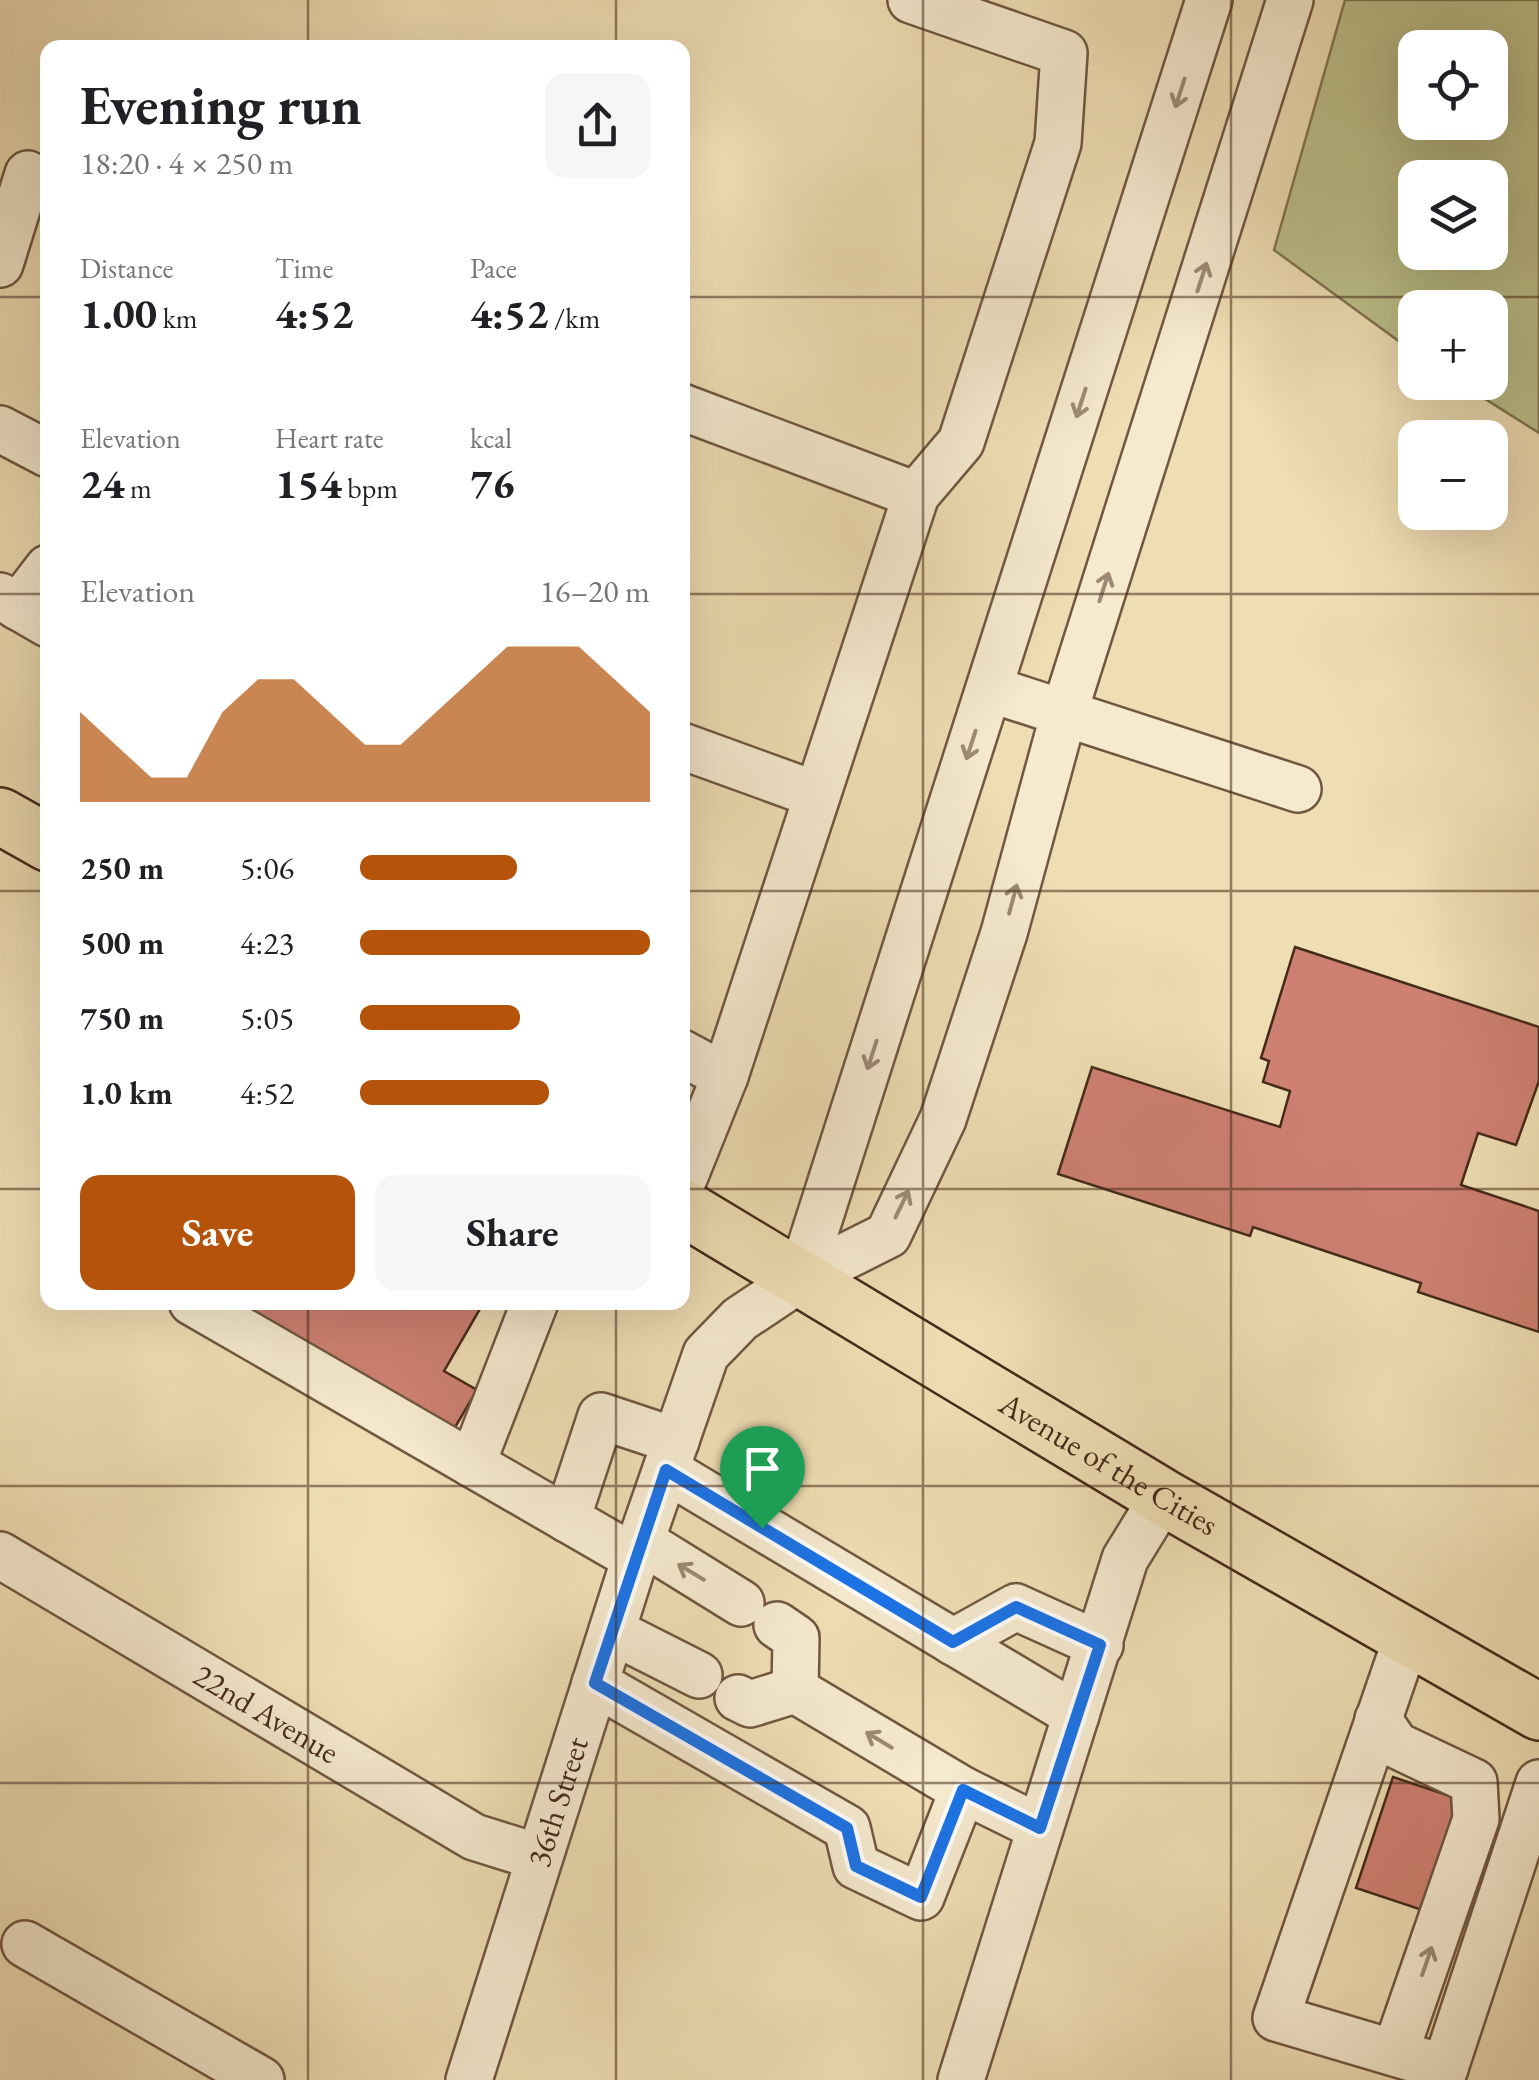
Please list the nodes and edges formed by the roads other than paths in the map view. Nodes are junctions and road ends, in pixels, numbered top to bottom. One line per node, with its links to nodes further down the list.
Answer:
1 (911, 0): 9 (street)
2 (1209, 0): 12 (street, one-way to 12)
3 (1290, 0): 13 (street, 36th Street, one-way to 3)
4 (25, 173): 5 (street)
5 (0, 264)
6 (690, 410): 9 (street)
7 (0, 429): 8 (street)
8 (40, 450)
9 (916, 494): 16 (street)
10 (40, 581): 11 (street)
11 (22, 609)
12 (990, 689): 13 (street); 23 (street, one-way to 23)
13 (1064, 714): 15 (street); 23 (street, 36th Street, one-way to 13)
14 (690, 749): 16 (street)
15 (1298, 789)
16 (817, 794): 20 (street)
17 (0, 816): 18 (main road)
18 (40, 838)
19 (690, 1057): 20 (street)
20 (725, 1076): 21 (street)
21 (690, 1163)
22 (690, 1212): 23 (main road, Avenue of the Cities)
23 (800, 1279): 26 (street, 36th Street); 28 (main road, Avenue of the Cities)
24 (206, 1310): 27 (street)
25 (531, 1310): 27 (street)
26 (671, 1456): 29 (street); 30 (street, 36th Street); 34 (street)
27 (472, 1464): 29 (street)
28 (1163, 1496): 33 (main road, Avenue of the Cities); 35 (street)
29 (567, 1519): 30 (street)
30 (638, 1550): 32 (street, 36th Street); 38 (street, one-way to 30)
31 (0, 1555): 46 (street, 22nd Avenue)
32 (612, 1631): 36 (street); 37 (street, 36th Street)
33 (1407, 1637): 40 (main road, Avenue of the Cities); 42 (street)
34 (953, 1642): 35 (street); 41 (street)
35 (1100, 1645): 41 (street)
36 (698, 1675)
37 (595, 1683): 44 (street); 46 (street, 36th Street)
38 (794, 1690): 39 (street); 44 (street, one-way to 38)
39 (738, 1698)
40 (1539, 1712)
41 (1076, 1716): 45 (street)
42 (1378, 1719): 48 (street, one-way to 42); 48 (street)
43 (1539, 1783): 49 (street)
44 (963, 1790): 45 (street)
45 (1040, 1828): 52 (street)
46 (538, 1856): 51 (street, 36th Street)
47 (25, 1944): 50 (street)
48 (1395, 2053): 49 (street)
49 (1443, 2074)
50 (261, 2080)
51 (469, 2080)
52 (961, 2080)

